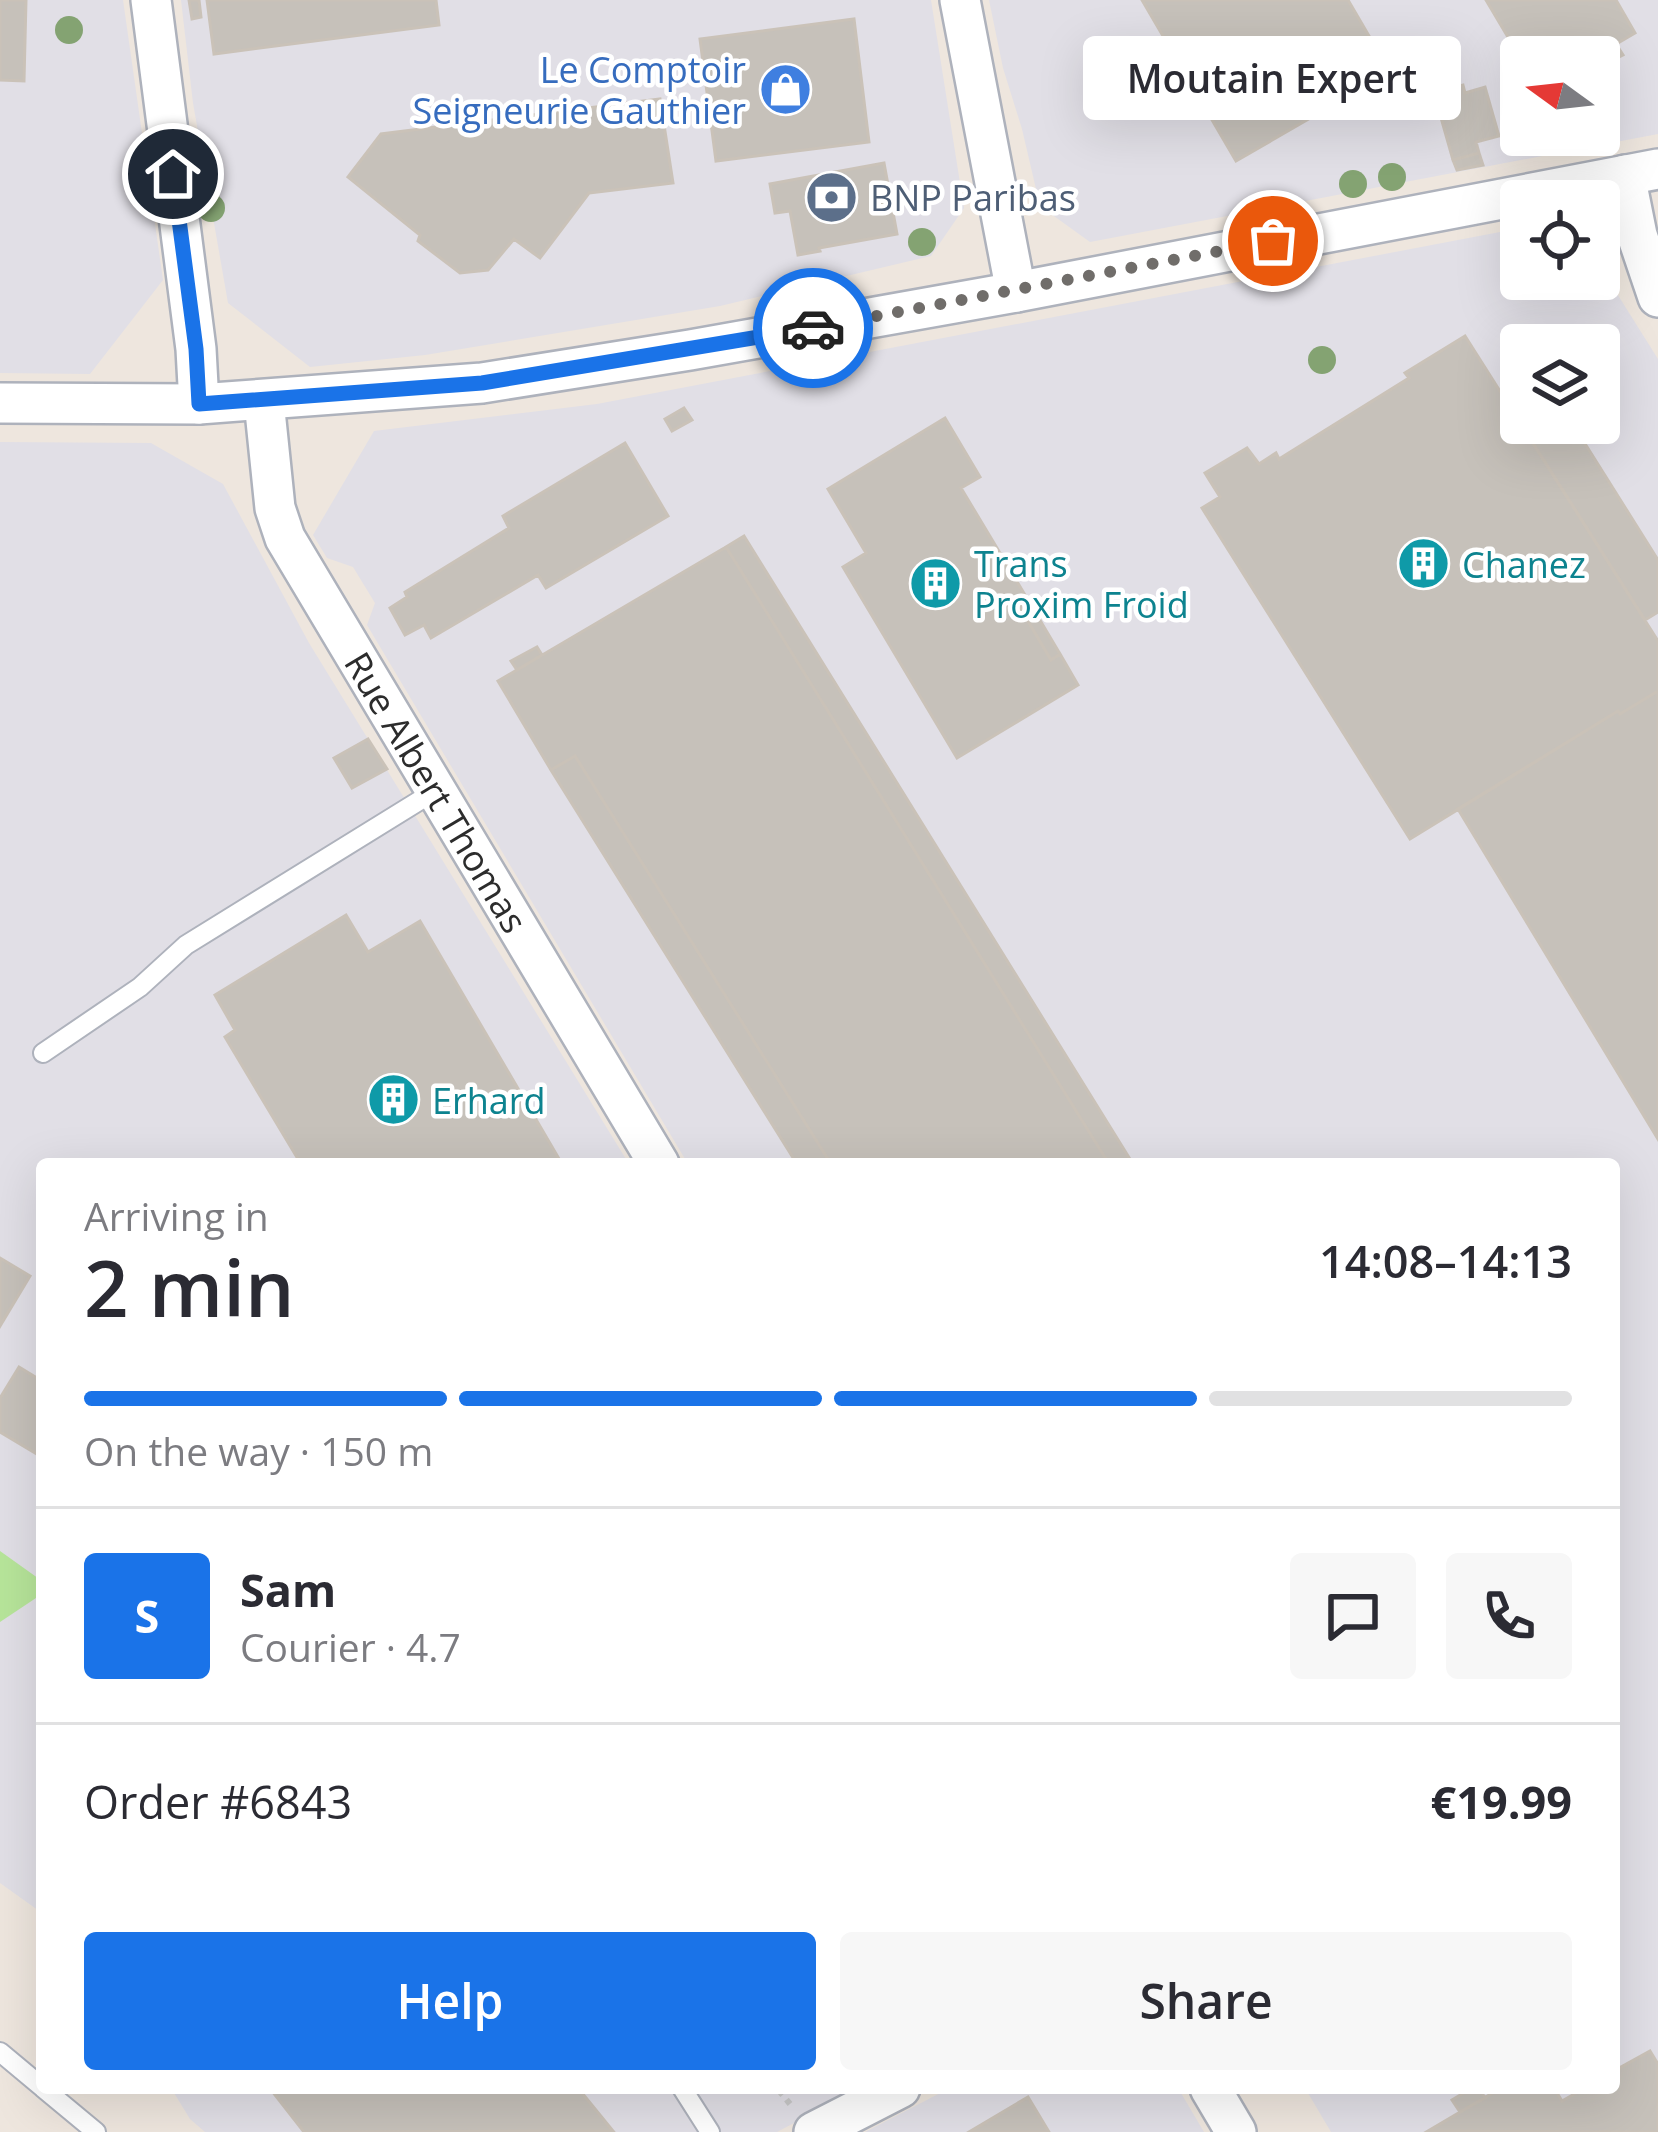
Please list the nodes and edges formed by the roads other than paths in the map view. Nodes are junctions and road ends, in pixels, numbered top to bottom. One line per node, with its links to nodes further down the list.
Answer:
1 (151, 0): 8 (street)
2 (960, 0): 4 (street)
3 (1641, 172): 4 (street); 5 (street)
4 (1016, 292): 6 (street)
5 (1658, 297)
6 (264, 401): 8 (street); 9 (street, Rue Albert Thomas)
7 (0, 403): 8 (street)
8 (199, 404)
9 (435, 791): 10 (lane); 11 (street, Rue Albert Thomas)
10 (43, 1053)
11 (654, 1158)
12 (0, 2052): 13 (lane)
13 (36, 2082)
14 (50, 2094): 18 (lane)
15 (686, 2094): 19 (lane)
16 (888, 2094): 20 (street)
17 (1214, 2094): 21 (street)
18 (96, 2132)
19 (710, 2132)
20 (814, 2132)
21 (1236, 2132)

